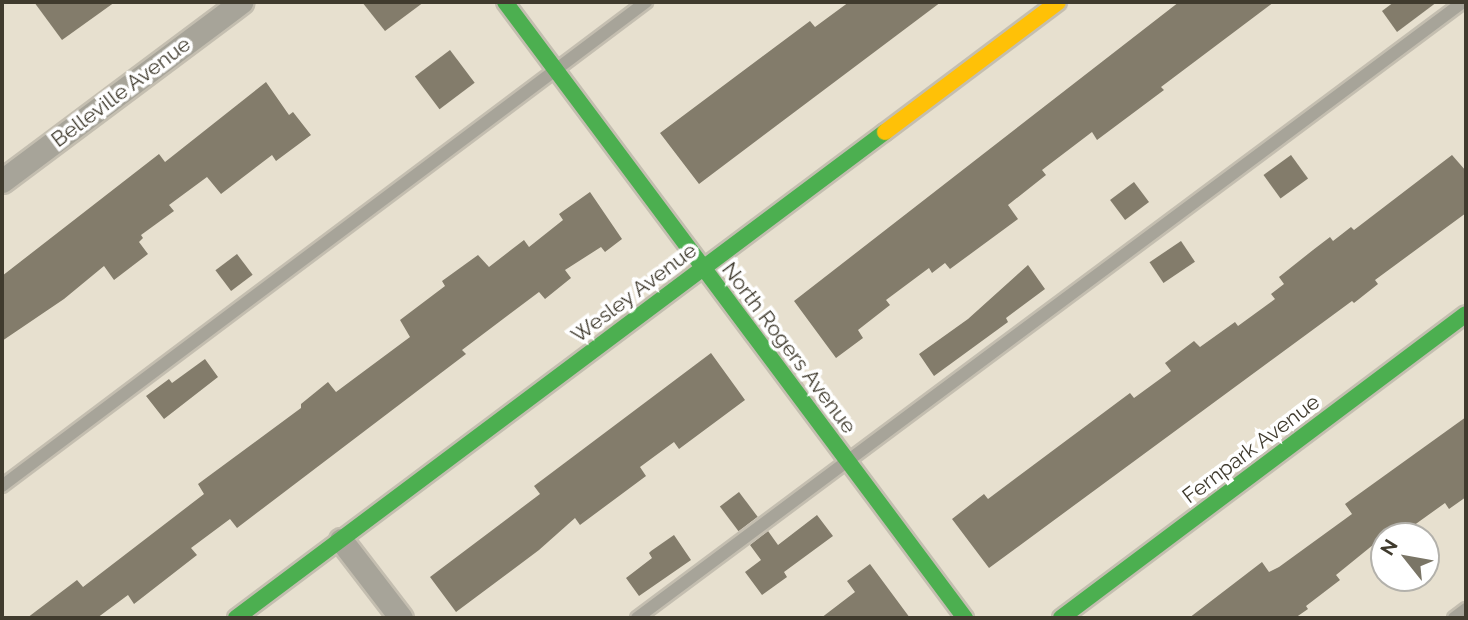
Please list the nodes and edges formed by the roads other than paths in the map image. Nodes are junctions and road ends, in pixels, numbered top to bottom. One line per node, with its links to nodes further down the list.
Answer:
1 (241, 2): 7 (street, Belleville Avenue)
2 (505, 2): 6 (street, North Rogers Avenue)
3 (646, 2): 6 (lane)
4 (1058, 2): 8 (street, Wesley Avenue)
5 (1463, 2): 10 (lane)
6 (555, 69): 8 (street, North Rogers Avenue); 11 (lane)
7 (2, 181)
8 (702, 268): 10 (street, North Rogers Avenue); 12 (street, Wesley Avenue)
9 (1466, 314): 18 (street, Fernpark Avenue)
10 (848, 461): 16 (lane); 17 (street, North Rogers Avenue)
11 (2, 486)
12 (341, 540): 14 (street, Wesley Avenue); 15 (street)
13 (1466, 609): 19 (lane)
14 (236, 618)
15 (401, 618)
16 (637, 618)
17 (965, 618)
18 (1061, 618)
19 (1454, 618)

